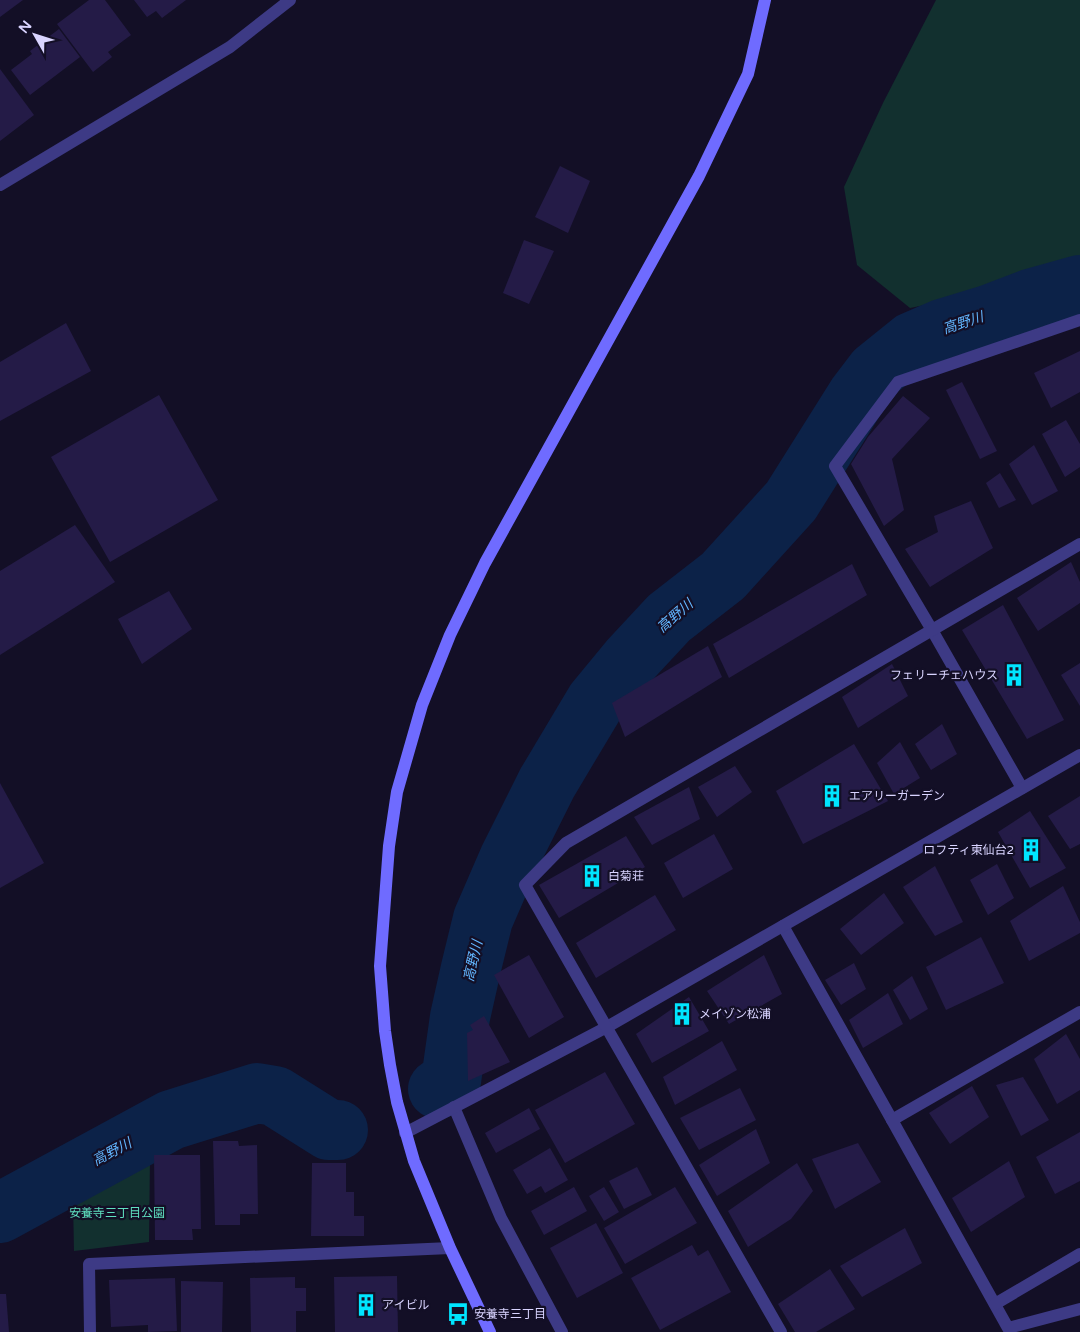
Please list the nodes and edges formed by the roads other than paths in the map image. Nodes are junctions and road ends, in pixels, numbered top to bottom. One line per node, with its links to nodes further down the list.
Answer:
1 (290, 0): 3 (street)
2 (765, 0): 14 (street)
3 (0, 185)
4 (1080, 320): 6 (street)
5 (1080, 544): 6 (street)
6 (932, 630): 8 (street); 11 (street)
7 (1080, 755): 8 (street)
8 (1022, 788): 9 (street)
9 (783, 926): 11 (street); 13 (street)
10 (1080, 1012): 13 (street)
11 (607, 1027): 12 (street); 23 (street)
12 (454, 1107): 14 (street); 22 (street)
13 (892, 1120): 17 (street)
14 (405, 1133): 15 (street)
15 (450, 1248): 20 (street); 21 (street)
16 (1080, 1254): 17 (street)
17 (995, 1304): 19 (street)
18 (1080, 1309): 19 (street)
19 (1004, 1330)
20 (90, 1332)
21 (490, 1332)
22 (562, 1332)
23 (781, 1332)

